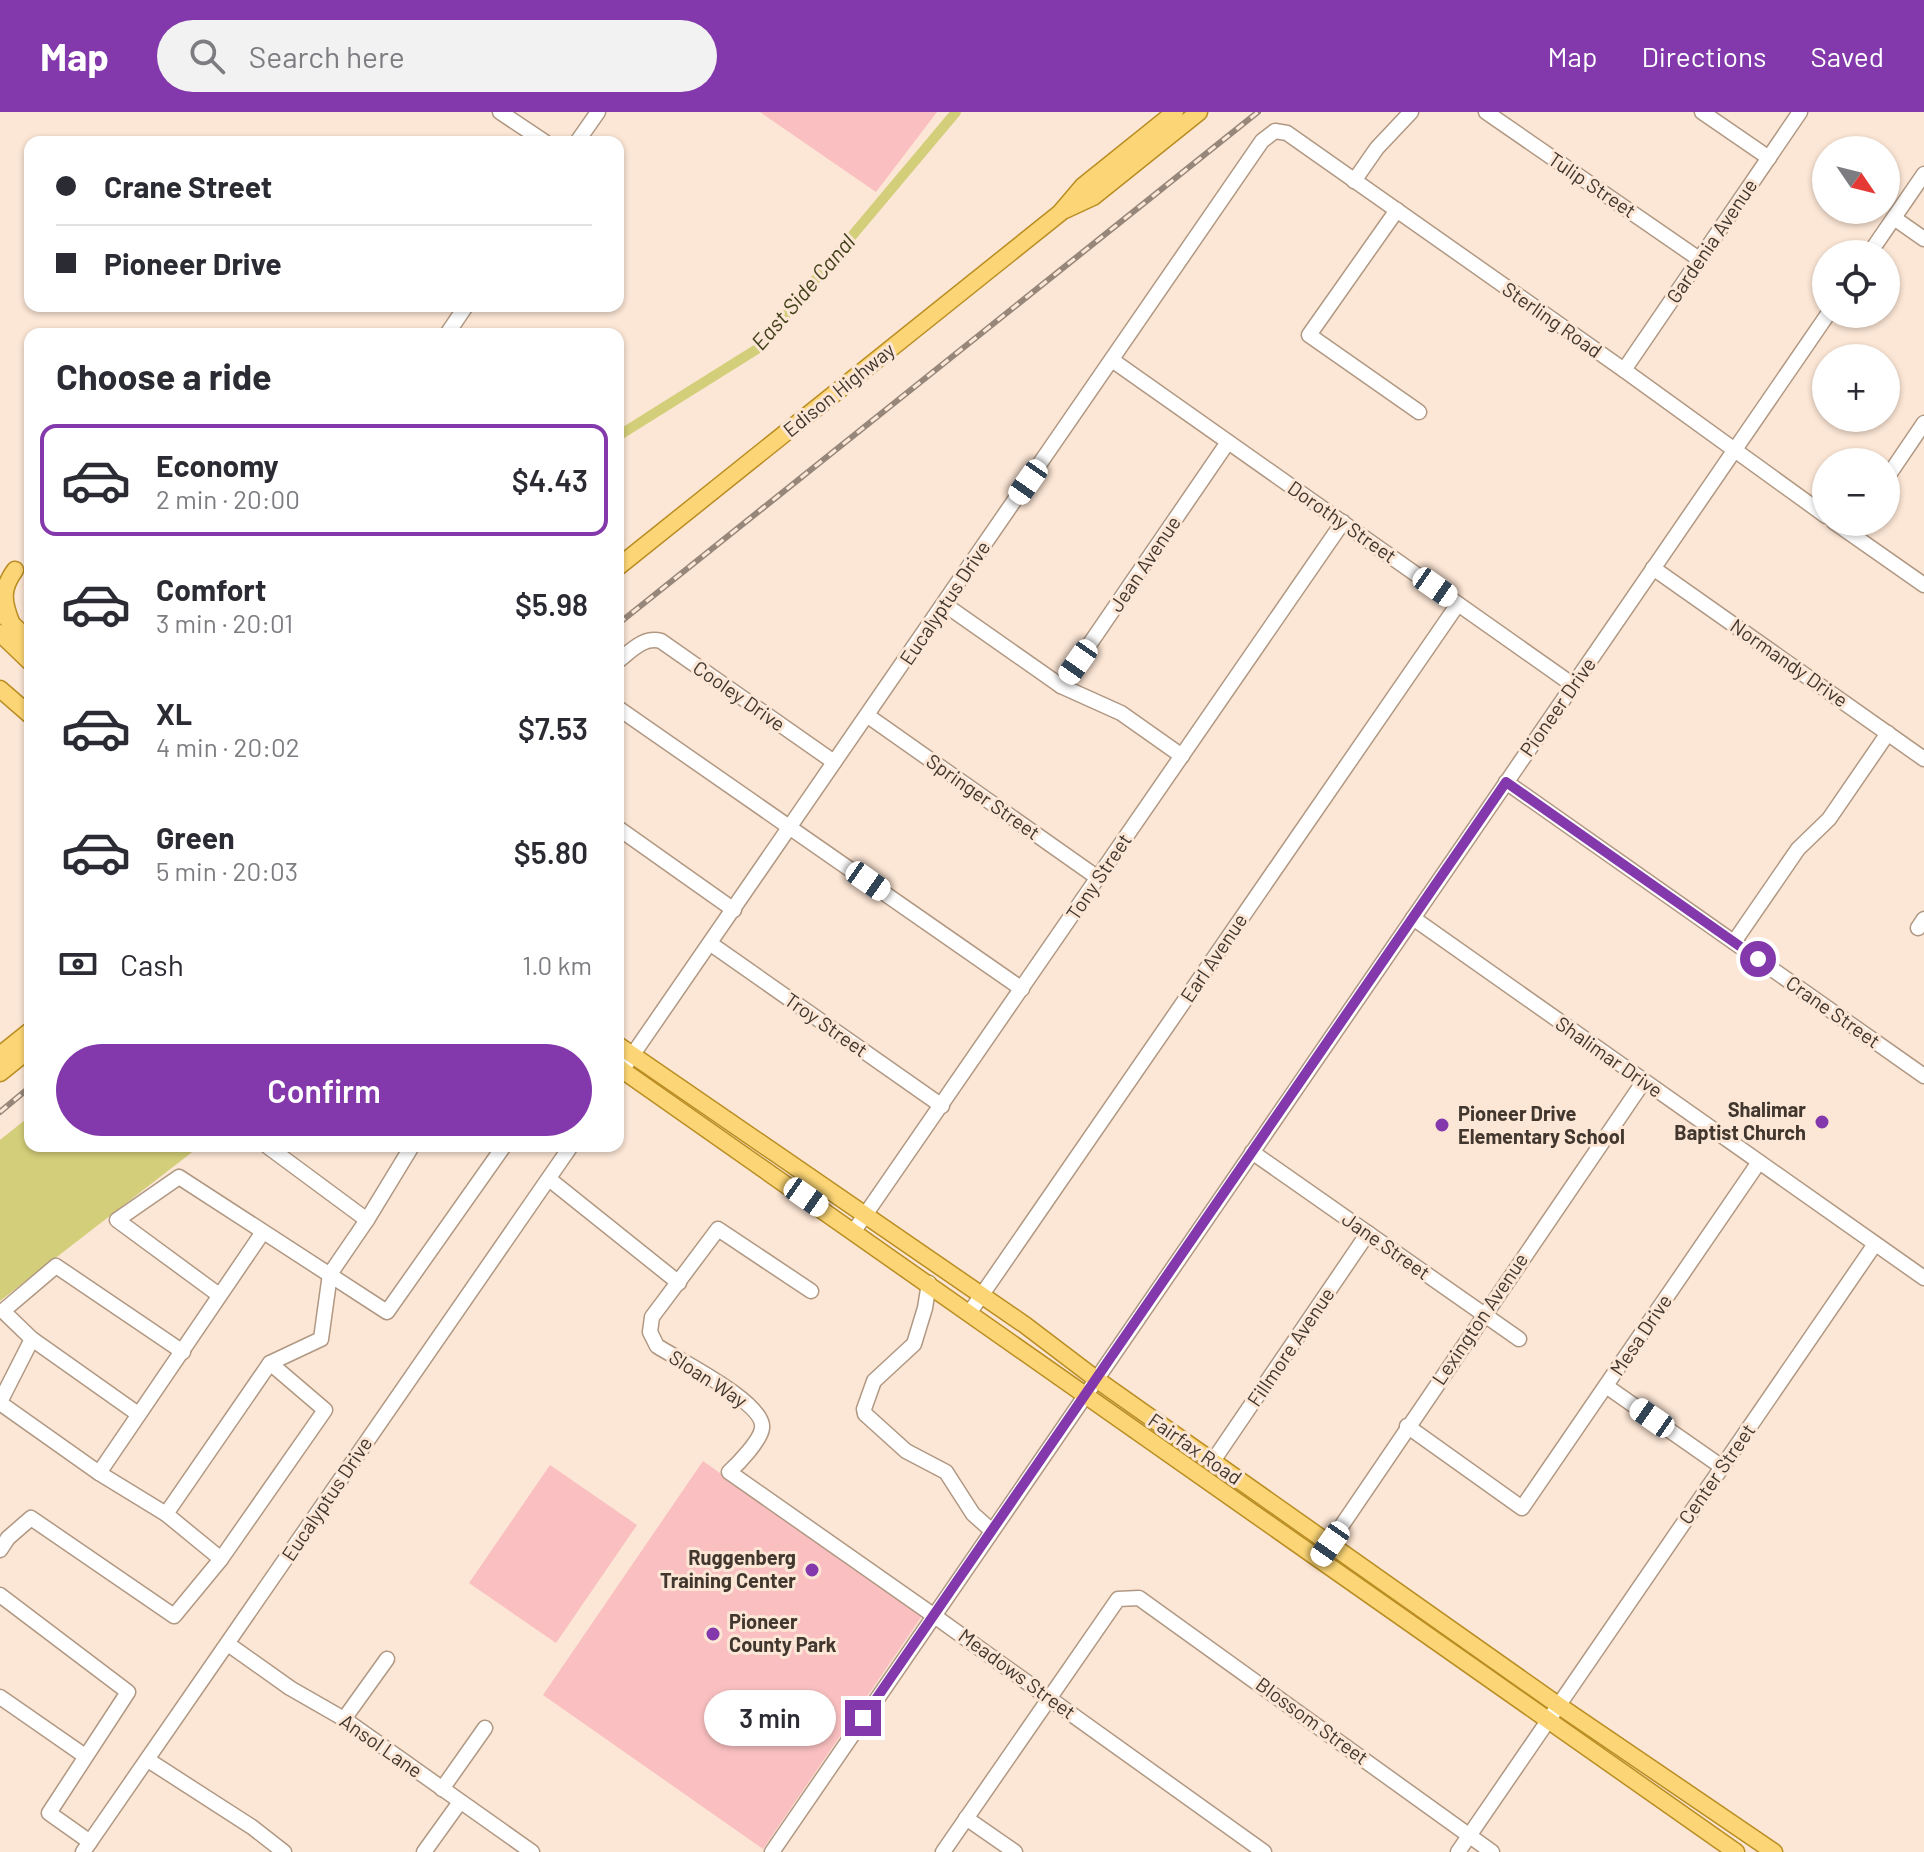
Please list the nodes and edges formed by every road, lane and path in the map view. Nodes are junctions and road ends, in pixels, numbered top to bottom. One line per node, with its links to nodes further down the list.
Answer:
1 (500, 112): 10 (street)
2 (598, 112): 11 (street)
3 (1175, 112): 17 (main road, Edison Highway)
4 (1199, 112): 17 (main road, Edison Highway)
5 (1411, 112): 14 (street)
6 (1486, 112): 20 (street, Tulip Street)
7 (1702, 112): 12 (street)
8 (1800, 112): 12 (street, Gardenia Avenue)
9 (1275, 131): 14 (street, Sterling Road); 22 (street, Eucalyptus Drive)
10 (536, 136)
11 (581, 136)
12 (1769, 158): 20 (street, Gardenia Avenue)
13 (1924, 174): 15 (street)
14 (1354, 181): 16 (street, Sterling Road)
15 (1900, 209)
16 (1397, 210): 23 (street, Sterling Road); 24 (street)
17 (1060, 213): 32 (main road, Edison Highway)
18 (1900, 222): 19 (street)
19 (1924, 239)
20 (1699, 259): 23 (street, Gardenia Avenue)
21 (1818, 328): 27 (street, Pioneer Drive)
22 (1112, 360): 26 (street, Dorothy Street); 36 (street, Eucalyptus Drive)
23 (1624, 370): 27 (street, Sterling Road)
24 (1419, 412)
25 (1924, 423): 28 (street)
26 (1228, 442): 30 (street, Dorothy Street); 43 (street, Jean Avenue)
27 (1734, 451): 29 (street, Sterling Road); 33 (street, Pioneer Drive)
28 (1900, 458)
29 (1812, 506)
30 (1343, 522): 37 (street, Dorothy Street); 49 (street, Tony Street)
31 (1864, 536): 35 (street)
32 (624, 562)
33 (1653, 568): 42 (street, Pioneer Drive); 48 (street, Normandy Drive)
34 (15, 572): 38 (main road)
35 (1924, 585)
36 (944, 604): 43 (street); 47 (street, Eucalyptus Drive)
37 (1458, 604): 42 (street, Dorothy Street); 90 (street, Earl Avenue)
38 (4, 622): 39 (main road); 40 (main road)
39 (24, 637)
40 (24, 653)
41 (624, 656): 51 (street, Cooley Drive)
42 (1573, 685): 52 (street, Pioneer Drive)
43 (1061, 686): 49 (street)
44 (0, 689): 45 (main road)
45 (24, 710)
46 (624, 712): 53 (street)
47 (868, 716): 51 (street, Eucalyptus Drive); 55 (street, Springer Street)
48 (1888, 733): 50 (street, Normandy Drive); 58 (street)
49 (1182, 756): 55 (street, Tony Street)
50 (1924, 759)
51 (834, 762): 53 (street, Eucalyptus Drive)
52 (1506, 782): 57 (street, Pioneer Drive); 58 (street, Crane Street)
53 (791, 827): 56 (street, Eucalyptus Drive); 60 (street)
54 (624, 832): 56 (street)
55 (1098, 878): 60 (street, Tony Street)
56 (734, 910): 59 (street, Eucalyptus Drive)
57 (1413, 918): 69 (street, Shalimar Drive); 75 (street, Pioneer Drive)
58 (1734, 942): 68 (street, Crane Street)
59 (711, 944): 63 (street, Eucalyptus Drive); 70 (street, Troy Street)
60 (1022, 989): 70 (street, Tony Street)
61 (24, 1036): 64 (main road)
62 (24, 1054): 67 (main road)
63 (624, 1054)
64 (0, 1055)
65 (624, 1060): 78 (main road, Fairfax Road)
66 (624, 1060): 80 (main road, Fairfax Road)
67 (0, 1073)
68 (1924, 1076)
69 (1644, 1081): 76 (street, Shalimar Drive); 92 (street, Lexington Avenue)
70 (942, 1106): 78 (street, Tony Street)
71 (275, 1152): 79 (street)
72 (405, 1152): 79 (street)
73 (500, 1152): 84 (street)
74 (567, 1152): 77 (street, Eucalyptus Drive)
75 (1252, 1152): 82 (street, Jane Street); 97 (street, Pioneer Drive)
76 (1759, 1162): 83 (street, Shalimar Drive); 98 (street, Mesa Drive)
77 (549, 1179): 86 (street); 115 (street, Eucalyptus Drive)
78 (865, 1216): 80 (street, Tony Street); 90 (main road, Fairfax Road)
79 (367, 1220): 84 (street)
80 (854, 1231): 87 (main road, Fairfax Road)
81 (263, 1232): 84 (street); 89 (street); 89 (street)
82 (1368, 1233): 92 (street, Jane Street); 103 (street, Fillmore Avenue)
83 (1875, 1244): 85 (street, Shalimar Drive); 104 (street, Center Street)
84 (330, 1274): 96 (street)
85 (1924, 1278)
86 (679, 1283): 88 (street); 105 (street, Sloan Way)
87 (929, 1283): 91 (main road, Fairfax Road); 108 (street)
88 (811, 1291)
89 (219, 1295): 95 (street)
90 (982, 1296): 91 (street, Earl Avenue); 97 (main road, Fairfax Road)
91 (970, 1312): 99 (main road, Fairfax Road)
92 (1484, 1315): 94 (street, Jane Street); 102 (street, Lexington Avenue)
93 (32, 1339): 95 (street); 100 (street); 101 (street)
94 (1519, 1339)
95 (183, 1352): 101 (street)
96 (270, 1363): 107 (street); 111 (street)
97 (1096, 1379): 99 (street, Pioneer Drive); 103 (main road, Fairfax Road)
98 (1606, 1386): 102 (street, Mesa Drive); 104 (street)
99 (1085, 1393): 108 (street, Pioneer Drive); 112 (main road, Fairfax Road)
100 (0, 1403): 106 (street)
101 (138, 1414): 106 (street)
102 (1407, 1426): 109 (street, Lexington Avenue)
103 (1213, 1461): 109 (main road, Fairfax Road)
104 (1722, 1467): 119 (street, Center Street)
105 (729, 1472): 114 (street, Meadows Street)
106 (99, 1473): 107 (street)
107 (166, 1514): 111 (street)
108 (991, 1530): 114 (street, Pioneer Drive)
109 (1330, 1544): 112 (street, Lexington Avenue); 119 (main road, Fairfax Road)
110 (0, 1550): 111 (street)
111 (221, 1559)
112 (1319, 1559): 121 (main road, Fairfax Road)
113 (0, 1595): 123 (street)
114 (933, 1615): 118 (street, Meadows Street); 133 (street, Pioneer Drive)
115 (228, 1644): 120 (street, Ansol Lane); 124 (street, Eucalyptus Drive)
116 (387, 1659): 120 (street)
117 (0, 1697): 123 (street)
118 (1049, 1698): 127 (street); 128 (street, Blossom Street); 136 (street, Meadows Street)
119 (1558, 1705): 121 (street, Center Street); 140 (main road, Fairfax Road)
120 (344, 1719): 125 (street, Ansol Lane)
121 (1548, 1719): 128 (street, Center Street); 139 (main road, Fairfax Road)
122 (485, 1728): 125 (street)
123 (85, 1756): 129 (street)
124 (148, 1760): 129 (street, Eucalyptus Drive); 130 (street)
125 (442, 1789): 126 (street, Ansol Lane)
126 (460, 1802): 131 (street); 132 (street, Ansol Lane)
127 (966, 1818): 134 (street); 135 (street)
128 (1469, 1836): 137 (street, Center Street); 138 (street, Blossom Street)
129 (87, 1847)
130 (284, 1852)
131 (424, 1852)
132 (532, 1852)
133 (772, 1852)
134 (943, 1852)
135 (1015, 1852)
136 (1264, 1852)
137 (1458, 1852)
138 (1492, 1852)
139 (1736, 1852)
140 (1774, 1852)

